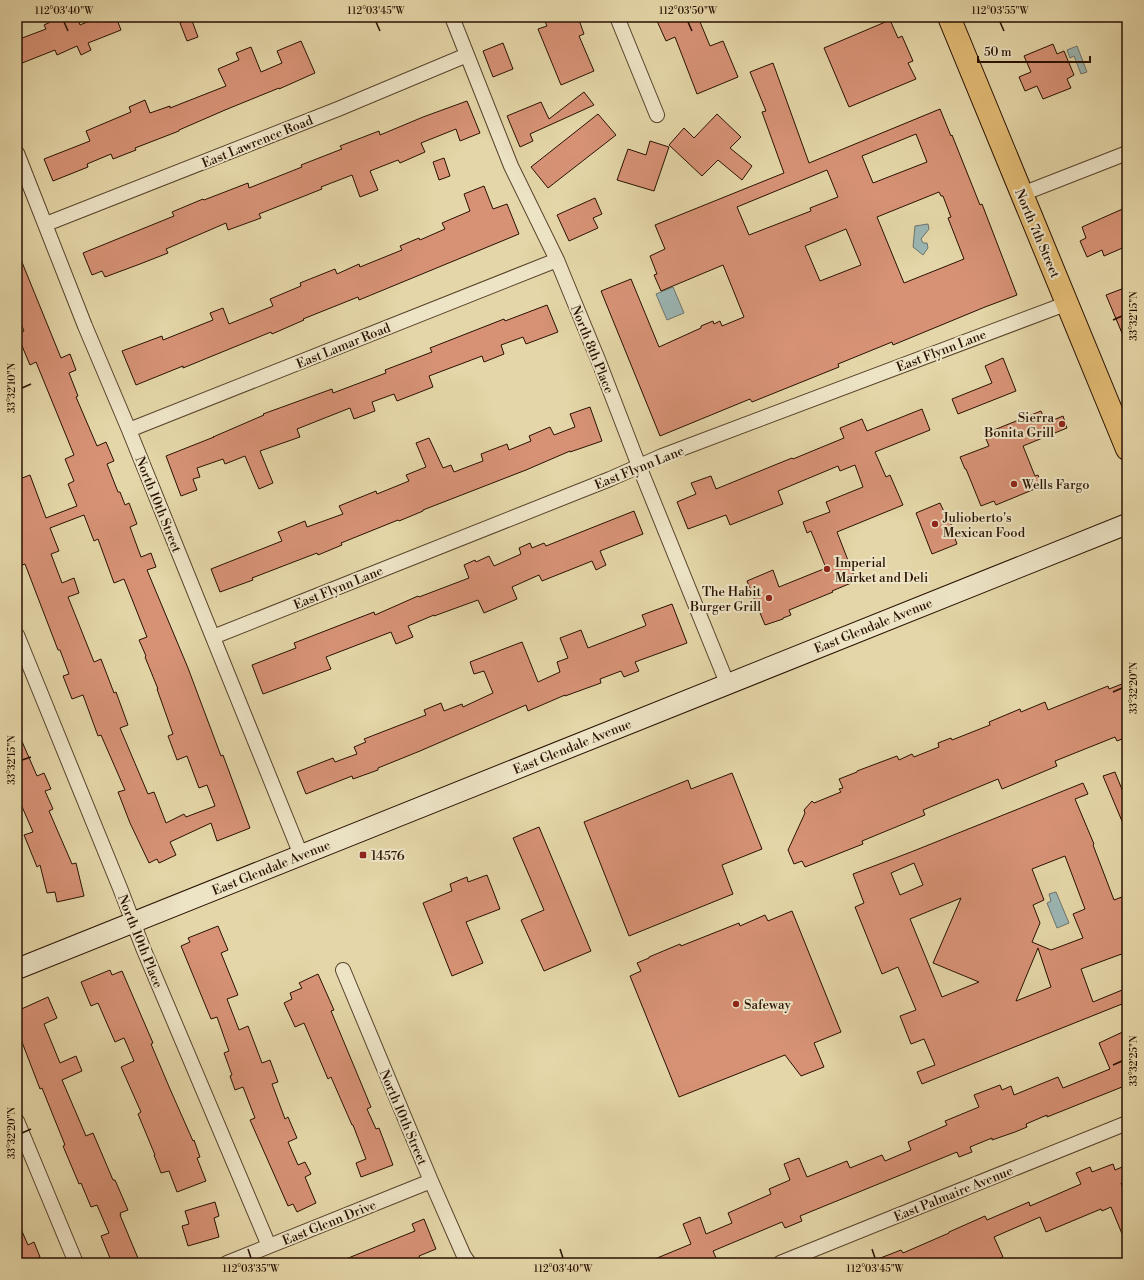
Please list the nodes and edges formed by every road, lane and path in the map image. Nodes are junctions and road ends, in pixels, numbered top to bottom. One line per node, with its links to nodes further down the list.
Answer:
1 (452, 17): 4 (street, North 8th Place)
2 (617, 17): 5 (street)
3 (949, 17): 8 (main road, North 7th Street)
4 (468, 55): 9 (street, East Lawrence Road); 10 (street, North 8th Place)
5 (657, 115)
6 (1127, 153): 8 (street)
7 (17, 154): 9 (street, North 10th Street)
8 (1022, 194): 11 (main road, North 7th Street)
9 (46, 224): 12 (street, North 10th Street)
10 (557, 260): 12 (street, East Lamar Road); 14 (street, North 8th Place)
11 (1068, 303): 13 (main road, North 7th Street); 14 (street, East Flynn Lane)
12 (129, 430): 17 (street, North 10th Street)
13 (1127, 449)
14 (639, 466): 17 (street, East Flynn Lane); 18 (street, North 8th Place)
15 (1127, 524): 18 (main road, East Glendale Avenue)
16 (17, 635): 20 (street, North 10th Place)
17 (213, 637): 19 (street, North 10th Street)
18 (727, 683): 19 (main road, East Glendale Avenue)
19 (301, 855): 20 (main road, East Glendale Avenue)
20 (133, 922): 21 (main road, East Glendale Avenue); 26 (street, North 10th Place)
21 (17, 969)
22 (343, 970): 25 (street, North 10th Street)
23 (17, 1121): 27 (street)
24 (1127, 1123): 30 (street, East Palmaire Avenue)
25 (431, 1182): 26 (street, East Glenn Drive); 29 (street, North 10th Street)
26 (269, 1246): 28 (street, East Glenn Drive)
27 (76, 1263)
28 (227, 1263)
29 (469, 1263)
30 (780, 1263)

